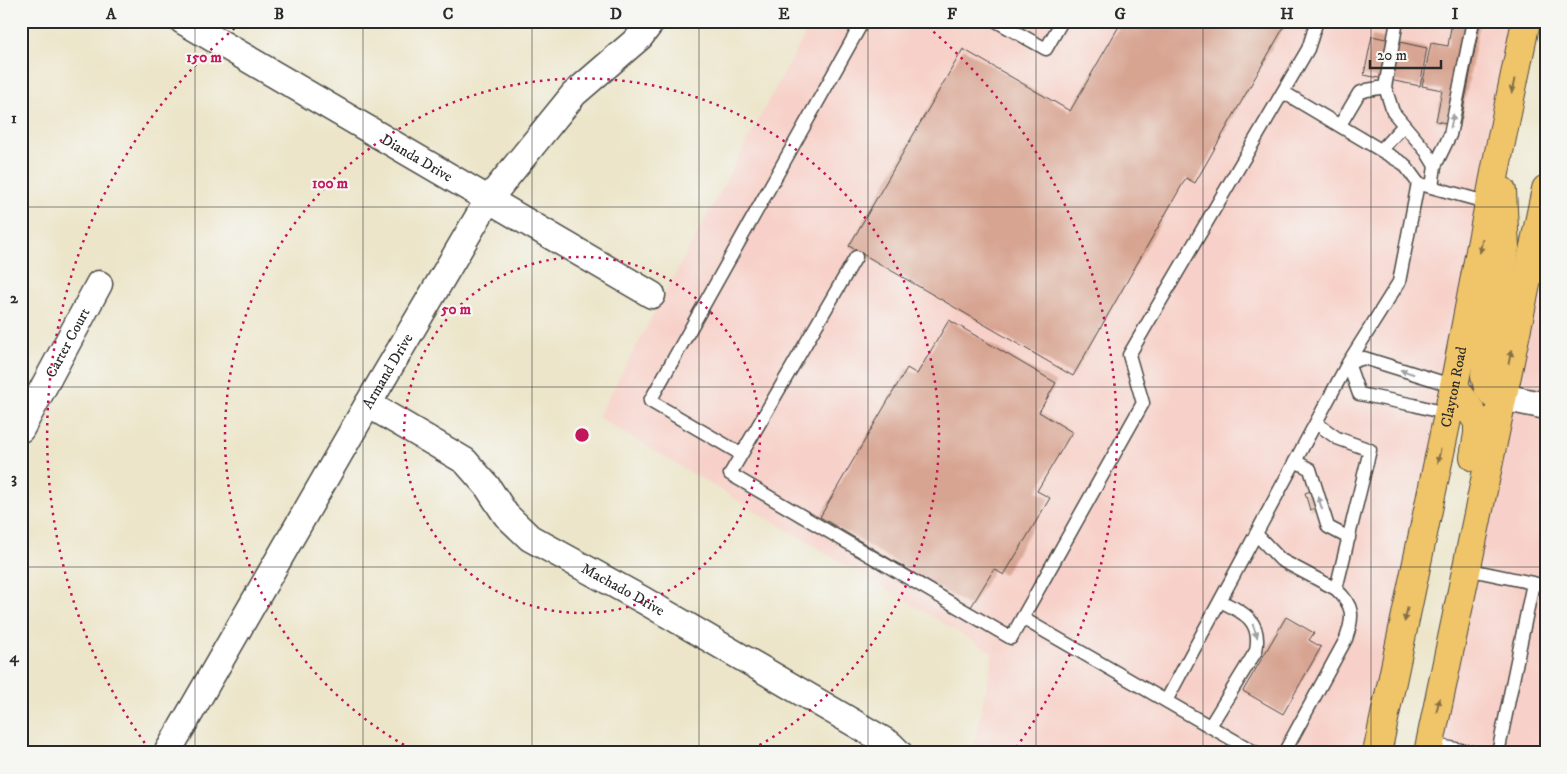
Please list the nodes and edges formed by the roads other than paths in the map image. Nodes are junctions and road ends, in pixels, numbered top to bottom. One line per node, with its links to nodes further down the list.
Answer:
1 (183, 21): 20 (street, Dianda Drive)
2 (652, 21): 20 (street, Armand Drive)
3 (863, 21): 33 (lane)
4 (996, 21): 5 (lane)
5 (1062, 21)
6 (1396, 21): 10 (lane)
7 (1473, 21): 16 (lane, one-way to 7)
8 (1526, 21): 15 (main road, Clayton Road, one-way to 15)
9 (1314, 22): 11 (lane)
10 (1385, 87): 12 (lane); 13 (lane)
11 (1283, 92): 12 (lane); 42 (lane)
12 (1340, 125): 14 (lane)
13 (1404, 125): 14 (lane); 16 (lane)
14 (1381, 150): 17 (lane)
15 (1499, 152): 21 (main road, Clayton Road); 27 (main road)
16 (1435, 166): 18 (lane)
17 (1418, 183): 18 (lane); 25 (lane)
18 (1432, 187): 21 (lane)
19 (1546, 189): 27 (main road, one-way to 19)
20 (488, 200): 24 (street, Dianda Drive); 28 (street, Armand Drive)
21 (1489, 202): 26 (main road, Clayton Road, one-way to 26)
22 (856, 257): 33 (lane)
23 (99, 284): 32 (street, Carter Court)
24 (652, 295)
25 (1348, 363): 26 (lane, one-way to 25); 30 (lane); 31 (lane)
26 (1454, 386): 30 (main road, Clayton Road); 43 (main road)
27 (1502, 397): 29 (street); 37 (main road)
28 (368, 404): 47 (street, Armand Drive); 48 (street, Machado Drive)
29 (1546, 406)
30 (1448, 414): 51 (main road, Clayton Road, one-way to 51)
31 (1316, 423): 34 (lane); 36 (lane)
32 (21, 429)
33 (741, 454): 42 (lane)
34 (1295, 461): 35 (lane); 36 (lane, one-way to 34)
35 (1256, 534): 40 (lane); 41 (lane)
36 (1348, 538): 40 (lane)
37 (1466, 569): 38 (lane); 43 (main road)
38 (1532, 583): 39 (lane); 53 (lane)
39 (1546, 586)
40 (1336, 588): 50 (lane)
41 (1220, 601): 44 (lane); 45 (lane, one-way to 45)
42 (1022, 618): 44 (lane)
43 (1453, 632): 46 (main road, one-way to 43)
44 (1166, 701): 45 (lane)
45 (1210, 726): 49 (lane)
46 (1429, 748): 52 (lane)
47 (168, 753)
48 (899, 753)
49 (1256, 753)
50 (1284, 753)
51 (1377, 753)
52 (1477, 753)
53 (1498, 753)

